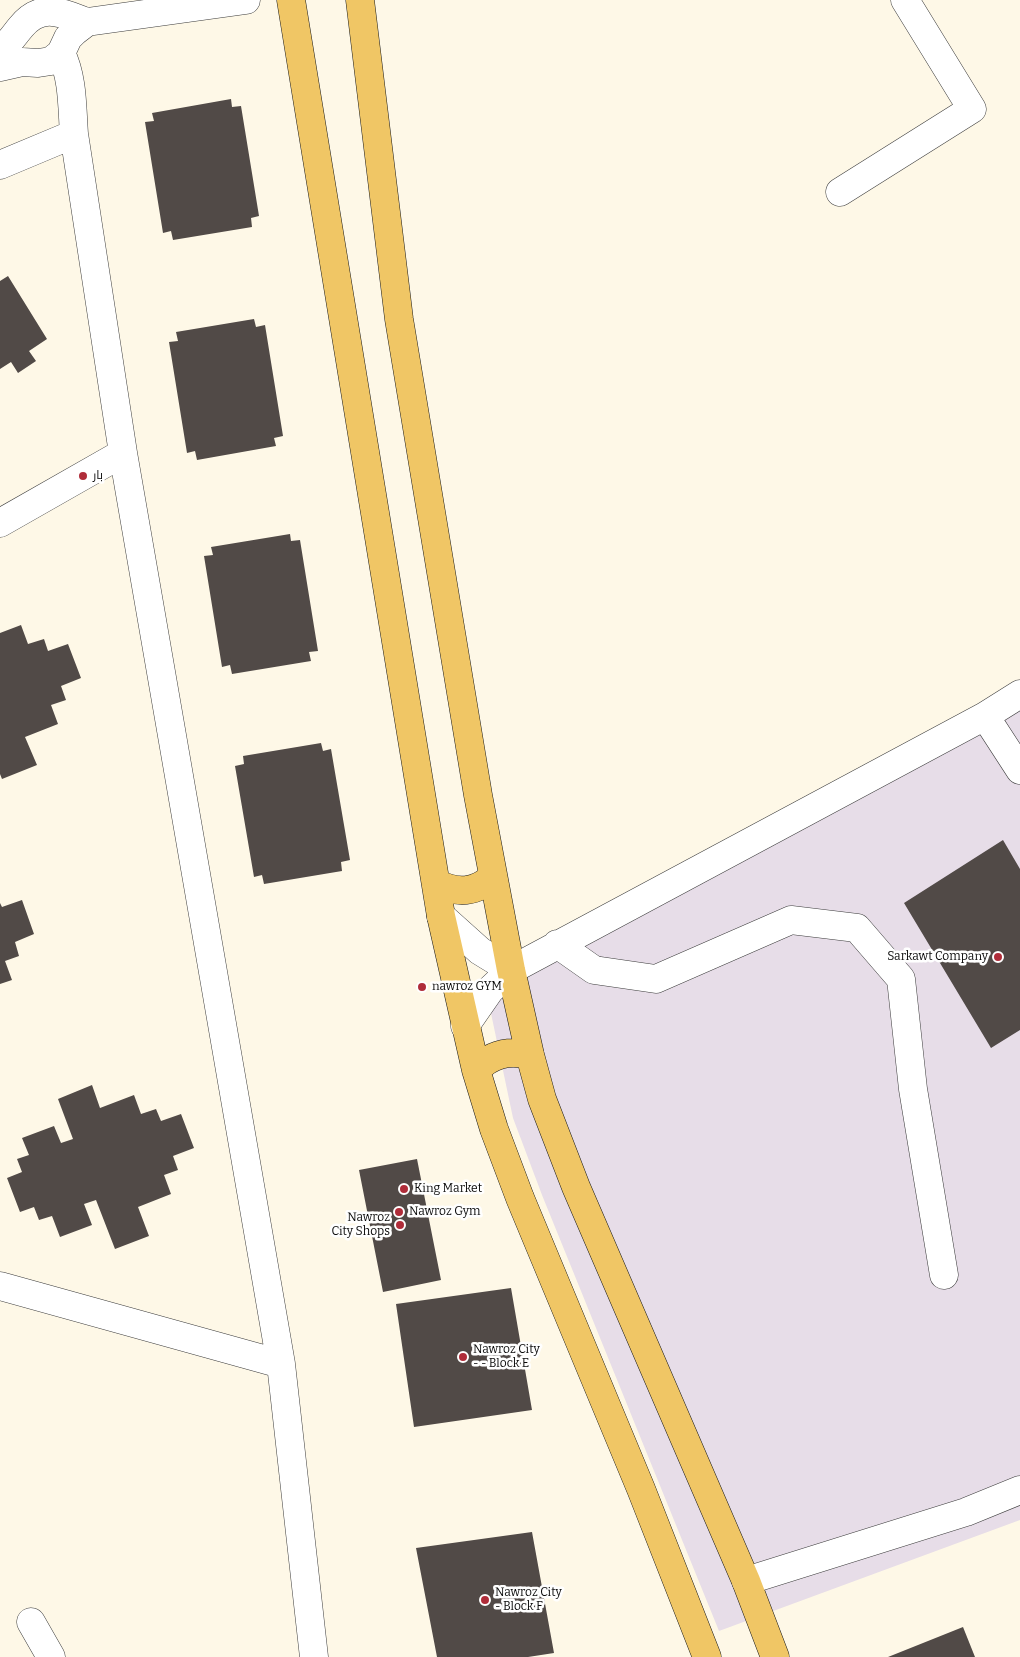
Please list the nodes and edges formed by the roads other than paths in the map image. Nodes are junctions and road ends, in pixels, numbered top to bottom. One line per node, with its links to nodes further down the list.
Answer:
1 (246, 0): 5 (street)
2 (291, 0): 17 (main road)
3 (360, 0): 16 (main road)
4 (904, 0): 10 (street)
5 (87, 22): 6 (street); 7 (street)
6 (61, 53): 7 (street); 8 (street)
7 (4, 57)
8 (74, 134): 9 (street); 11 (street)
9 (0, 164)
10 (840, 192)
11 (123, 453): 12 (street); 26 (street)
12 (0, 523)
13 (1020, 694): 14 (street)
14 (985, 716): 15 (street); 19 (street)
15 (1020, 770)
16 (493, 877): 17 (main road); 20 (main road)
17 (436, 883): 18 (main road)
18 (441, 916): 20 (street); 21 (main road)
19 (557, 944): 20 (street); 24 (street)
20 (510, 970): 21 (street); 22 (main road)
21 (465, 1026): 23 (main road)
22 (530, 1055): 23 (main road); 28 (main road)
23 (476, 1070): 32 (main road)
24 (944, 1275)
25 (0, 1286): 26 (street)
26 (281, 1364): 31 (street)
27 (1020, 1490): 28 (street)
28 (746, 1581): 33 (main road)
29 (31, 1622): 30 (street)
30 (51, 1657)
31 (314, 1657)
32 (707, 1657)
33 (775, 1657)

